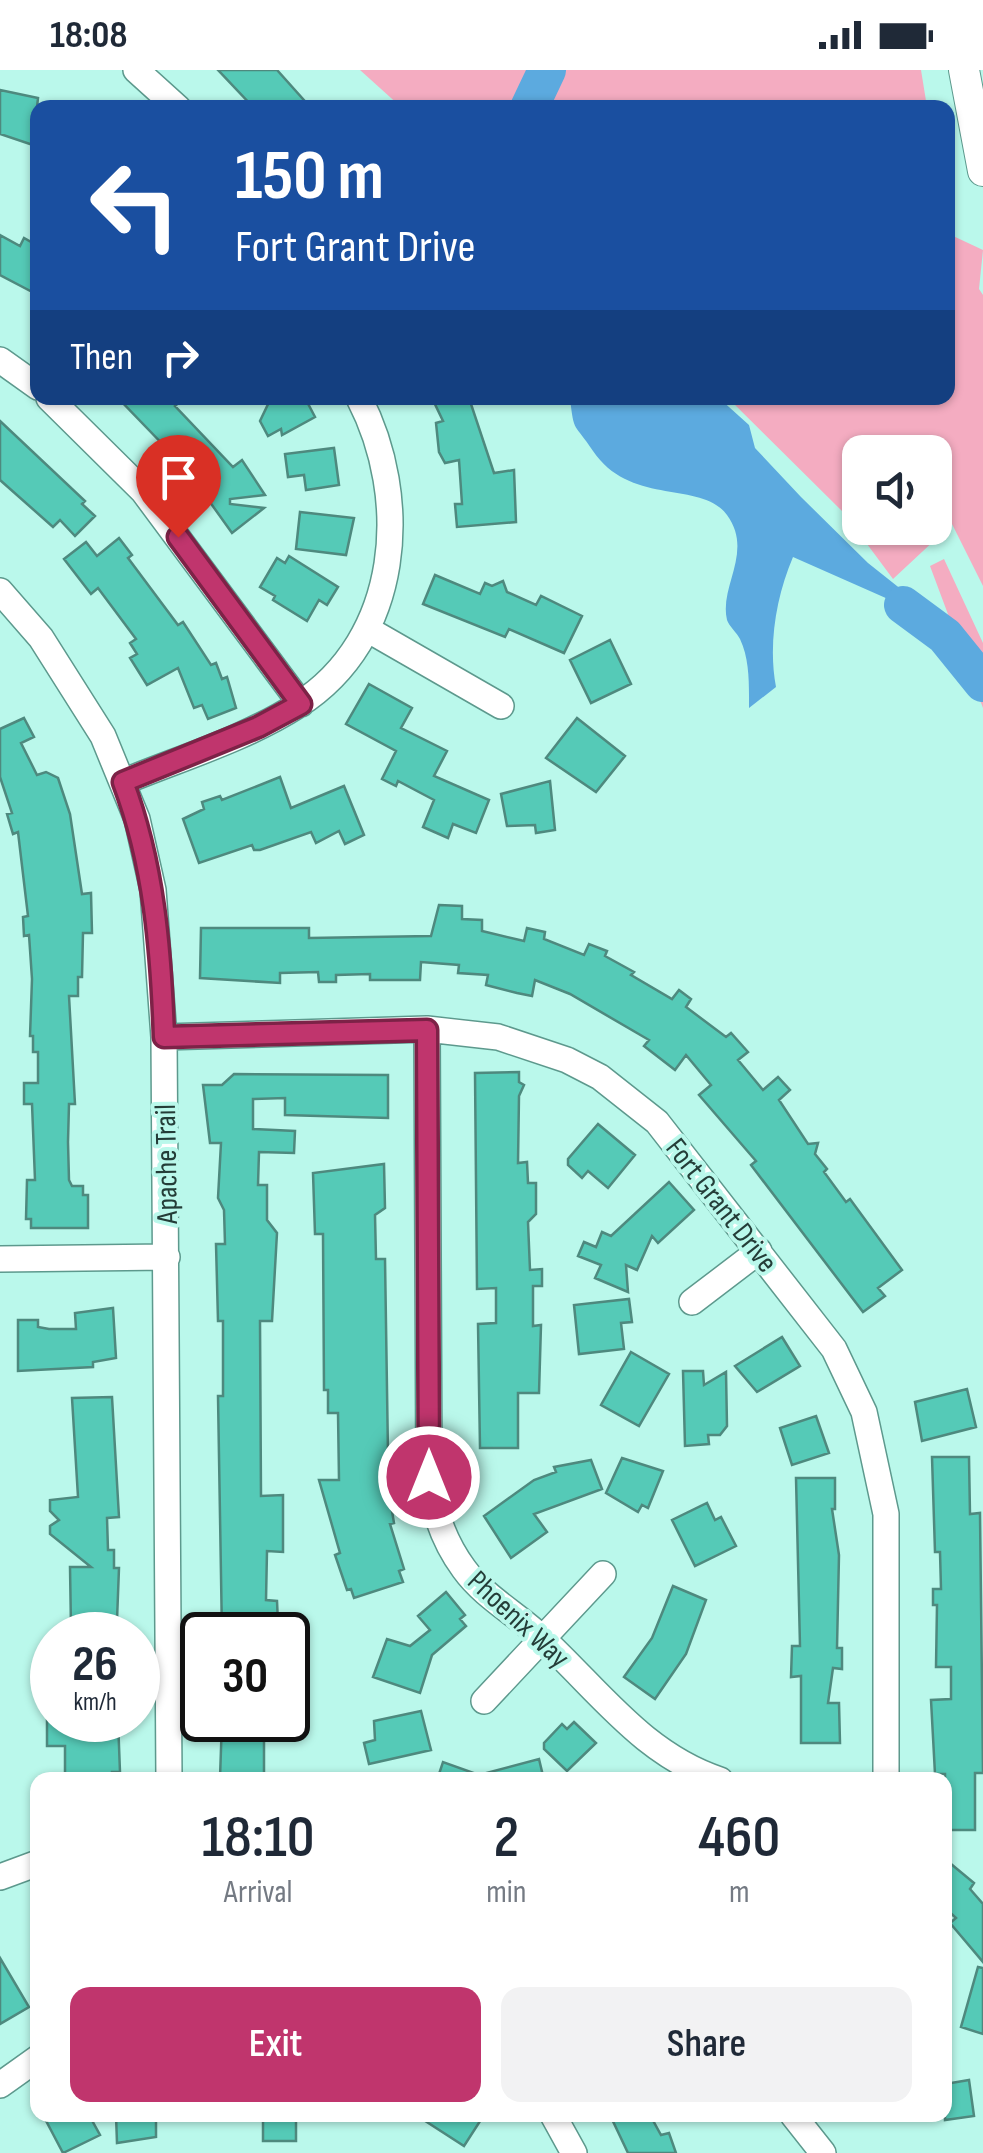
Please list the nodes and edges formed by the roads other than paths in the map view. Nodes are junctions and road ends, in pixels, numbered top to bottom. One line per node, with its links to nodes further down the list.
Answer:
1 (136, 70): 3 (street)
2 (964, 70): 4 (main road)
3 (169, 100)
4 (983, 171)
5 (0, 360): 6 (street)
6 (30, 381)
7 (56, 405): 11 (street)
8 (363, 405): 10 (street)
9 (0, 591): 13 (street, Apache Trail)
10 (366, 628): 11 (street); 12 (street)
11 (301, 704): 13 (street)
12 (500, 706)
13 (123, 782): 15 (street, Apache Trail)
14 (427, 1030): 15 (street, Fort Grant Drive); 16 (street, Fort Grant Drive); 21 (street, Phoenix Way)
15 (164, 1037): 17 (street, Apache Trail)
16 (758, 1251): 19 (street); 25 (street, Fort Grant Drive)
17 (167, 1257): 18 (street); 23 (street, Apache Trail)
18 (0, 1258)
19 (692, 1302)
20 (602, 1574): 21 (street)
21 (541, 1637): 22 (street); 24 (street, Phoenix Way)
22 (484, 1701)
23 (169, 1772)
24 (701, 1772)
25 (886, 1772)
26 (30, 1866): 27 (street)
27 (0, 1877)
28 (30, 2064): 29 (street)
29 (0, 2085)
30 (557, 2122): 32 (street)
31 (799, 2122): 33 (street)
32 (574, 2153)
33 (824, 2153)

